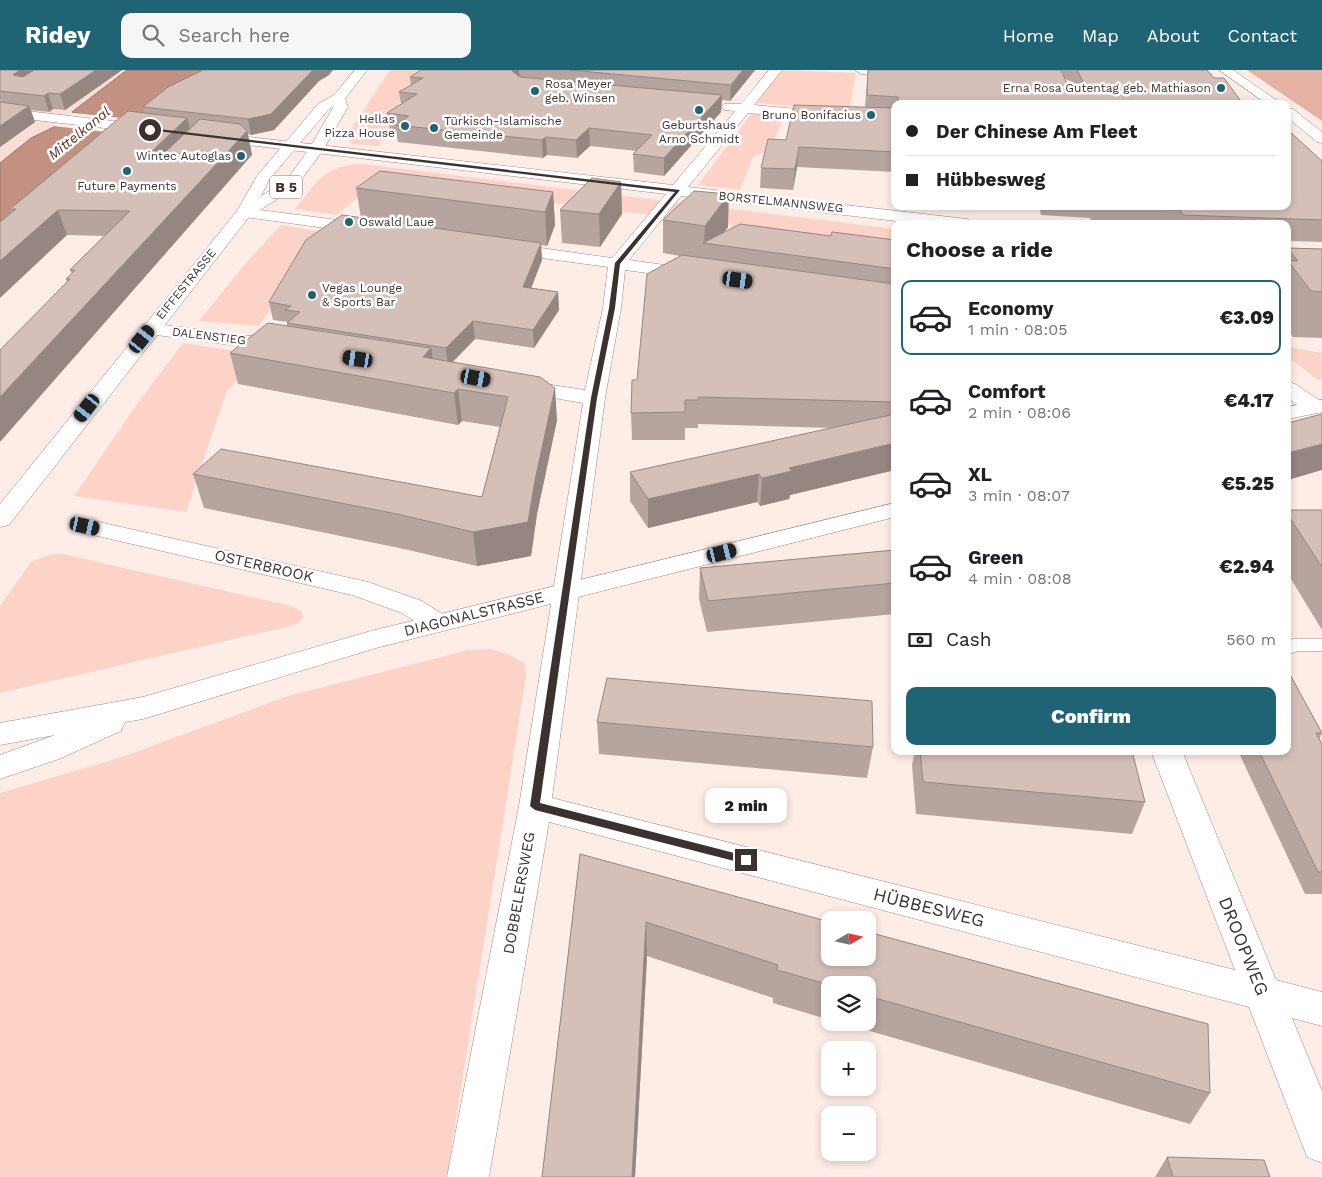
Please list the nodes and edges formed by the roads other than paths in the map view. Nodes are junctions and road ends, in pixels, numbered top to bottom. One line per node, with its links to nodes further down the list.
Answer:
1 (362, 70): 6 (street, EIFFESTRASSE / B 5)
2 (776, 70): 9 (street)
3 (861, 70): 5 (street)
4 (1225, 70): 7 (street)
5 (918, 75)
6 (339, 98): 16 (street, EIFFESTRASSE / B 5); 17 (street, EIFFESTRASSE / B 5)
7 (1270, 100)
8 (717, 106): 9 (street)
9 (744, 108): 12 (street); 18 (street)
10 (0, 112): 13 (street)
11 (1291, 114): 15 (street)
12 (891, 122)
13 (161, 131)
14 (196, 135): 16 (street, BORSTELMANNSWEG)
15 (1322, 140)
16 (290, 146): 17 (street, BORSTELMANNSWEG); 19 (street, EIFFESTRASSE / B 5)
17 (316, 150): 18 (street, BORSTELMANNSWEG); 19 (street, EIFFESTRASSE / B 5)
18 (679, 191): 20 (street, BORSTELMANNSWEG); 23 (street)
19 (244, 213): 21 (street); 25 (street, EIFFESTRASSE / B 5)
20 (932, 220)
21 (388, 231)
22 (493, 246): 23 (street)
23 (618, 263): 24 (street); 29 (street, DOBBELERSWEG)
24 (709, 276)
25 (149, 330): 26 (street, DALENSTIEG); 32 (street, EIFFESTRASSE / B 5)
26 (299, 349)
27 (496, 382): 29 (street)
28 (1291, 390): 30 (street)
29 (594, 398): 36 (street, DOBBELERSWEG)
30 (1318, 406): 31 (street)
31 (1291, 412)
32 (8, 500): 34 (street, EIFFESTRASSE / B 5)
33 (891, 511): 36 (street, DIAGONALSTRASSE)
34 (0, 520)
35 (85, 526): 37 (street, OSTERBROOK)
36 (567, 591): 37 (street, DIAGONALSTRASSE); 44 (street, DOBBELERSWEG)
37 (437, 624): 40 (street, DIAGONALSTRASSE)
38 (1322, 645): 39 (lane)
39 (1291, 647)
40 (143, 708): 41 (street, DIAGONALSTRASSE); 43 (street, DIAGONALSTRASSE)
41 (0, 734)
42 (1168, 755): 45 (street, DROOPWEG)
43 (0, 767)
44 (535, 806): 45 (street, HÜBBESWEG); 48 (street, DOBBELERSWEG)
45 (1263, 993): 46 (street, HÜBBESWEG); 47 (street, DROOPWEG)
46 (1322, 1009)
47 (1322, 1142)
48 (468, 1177)

